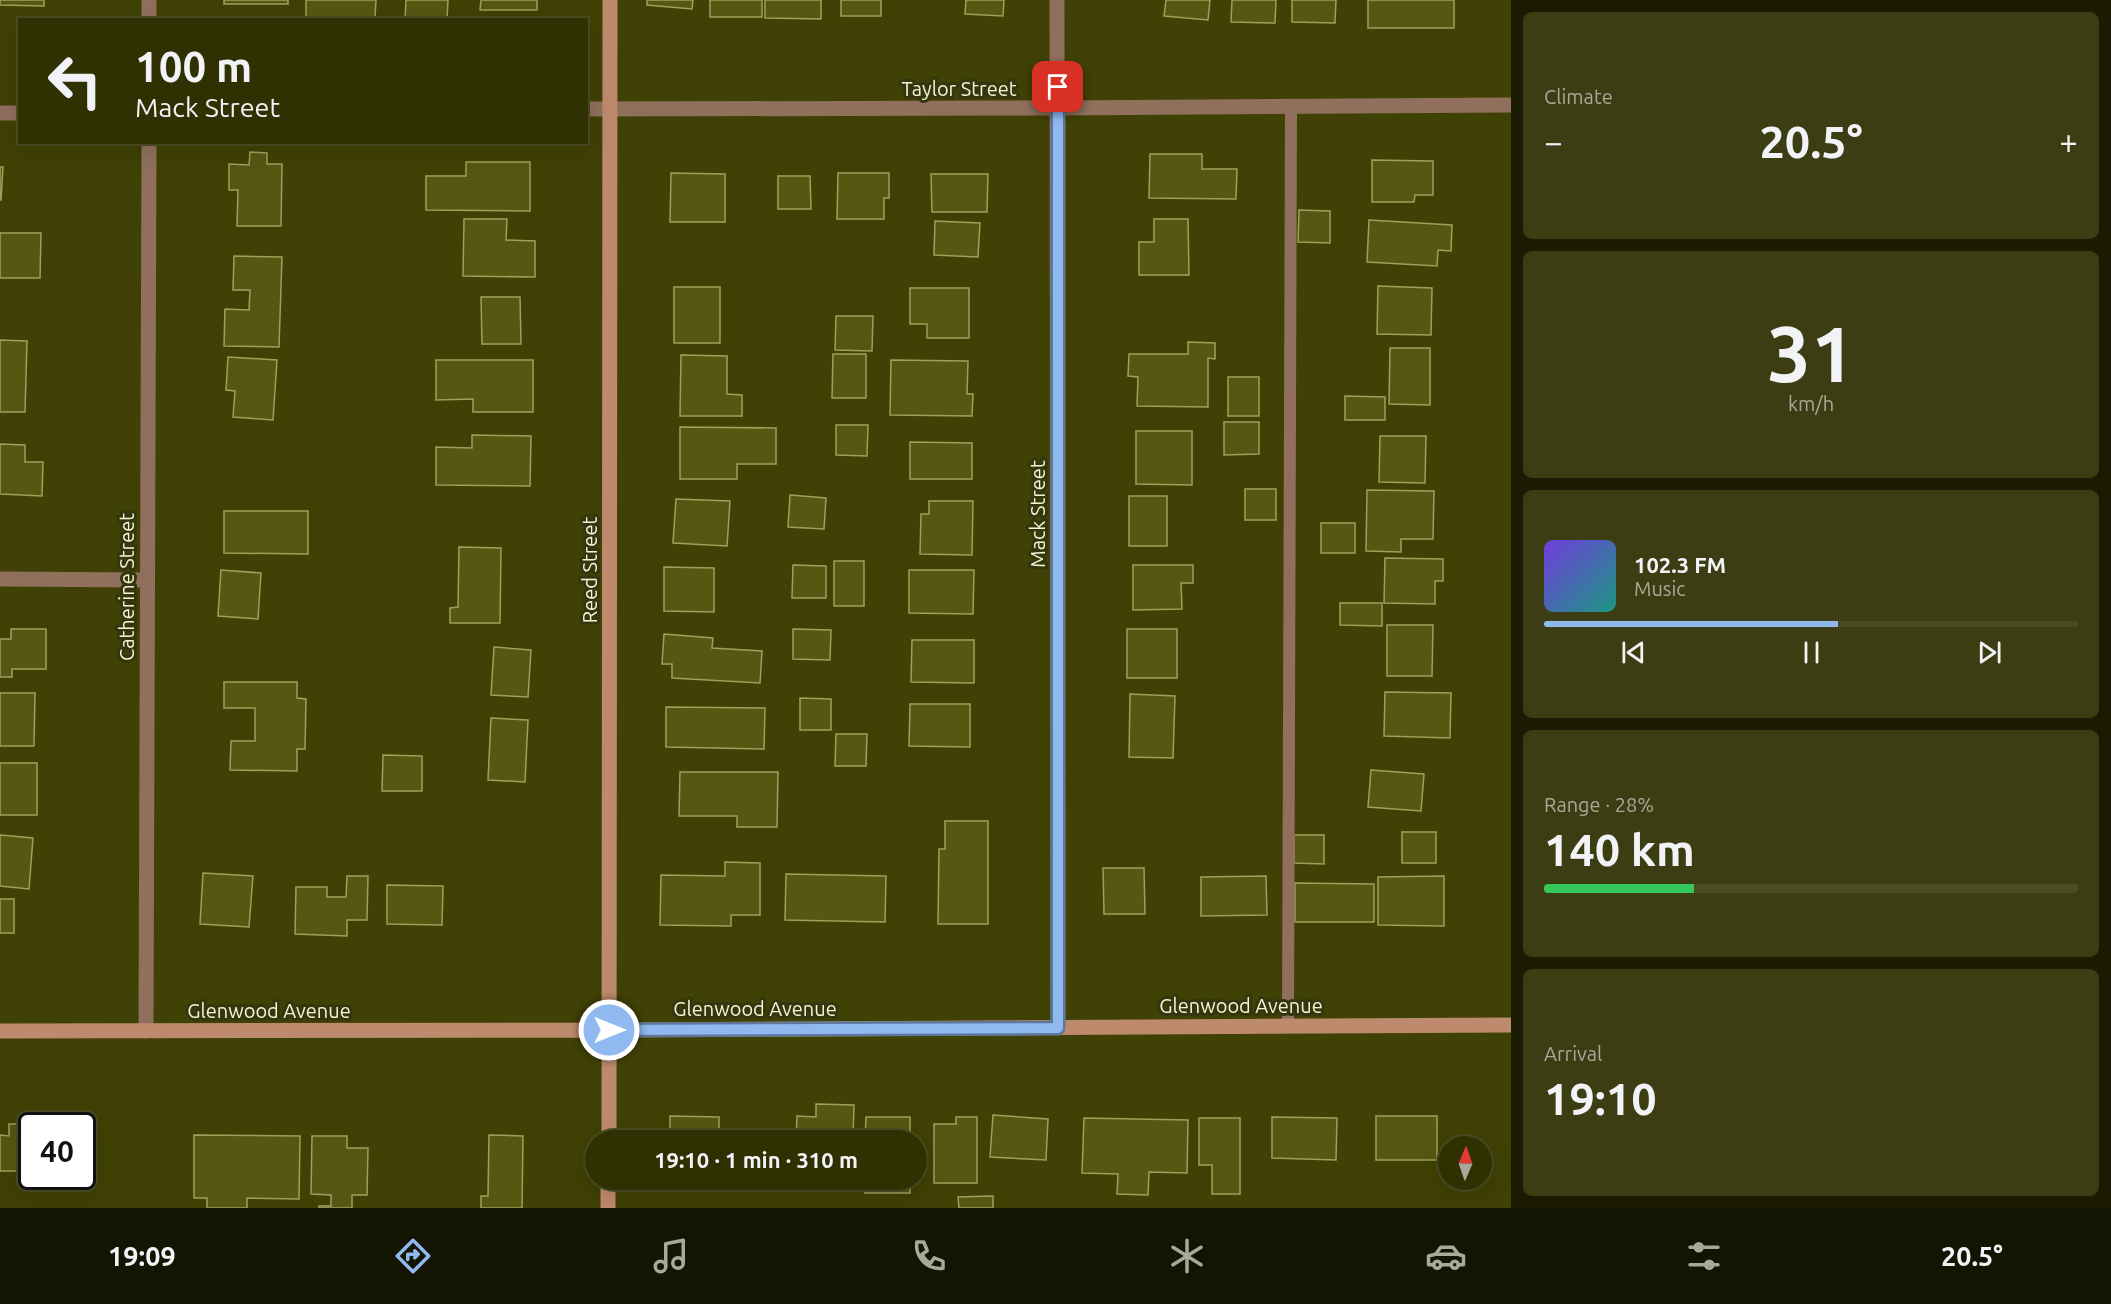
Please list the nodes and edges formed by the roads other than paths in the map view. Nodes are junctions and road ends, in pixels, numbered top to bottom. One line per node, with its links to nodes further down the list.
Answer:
1 (149, 0): 4 (street)
2 (610, 0): 9 (street, Reed Street)
3 (1057, 0): 7 (street, Mack Street)
4 (149, 18)
5 (1511, 105): 6 (street, Taylor Street)
6 (1291, 106): 7 (street, Taylor Street); 16 (lane)
7 (1058, 108): 9 (street, Taylor Street); 17 (street, Mack Street)
8 (588, 109): 9 (street, Taylor Street)
9 (610, 109): 18 (street, Reed Street)
10 (0, 112): 11 (street)
11 (18, 112)
12 (149, 144): 14 (street, Catherine Street)
13 (0, 579): 14 (street)
14 (147, 580): 20 (street, Catherine Street)
15 (1511, 1025): 16 (street, Glenwood Avenue)
16 (1288, 1026): 17 (street, Glenwood Avenue)
17 (1058, 1028): 18 (street, Glenwood Avenue)
18 (609, 1030): 20 (street, Glenwood Avenue); 21 (street, Reed Street)
19 (0, 1031): 20 (street, Glenwood Avenue)
20 (146, 1031)
21 (609, 1130)
22 (608, 1190): 23 (street)
23 (608, 1208)

